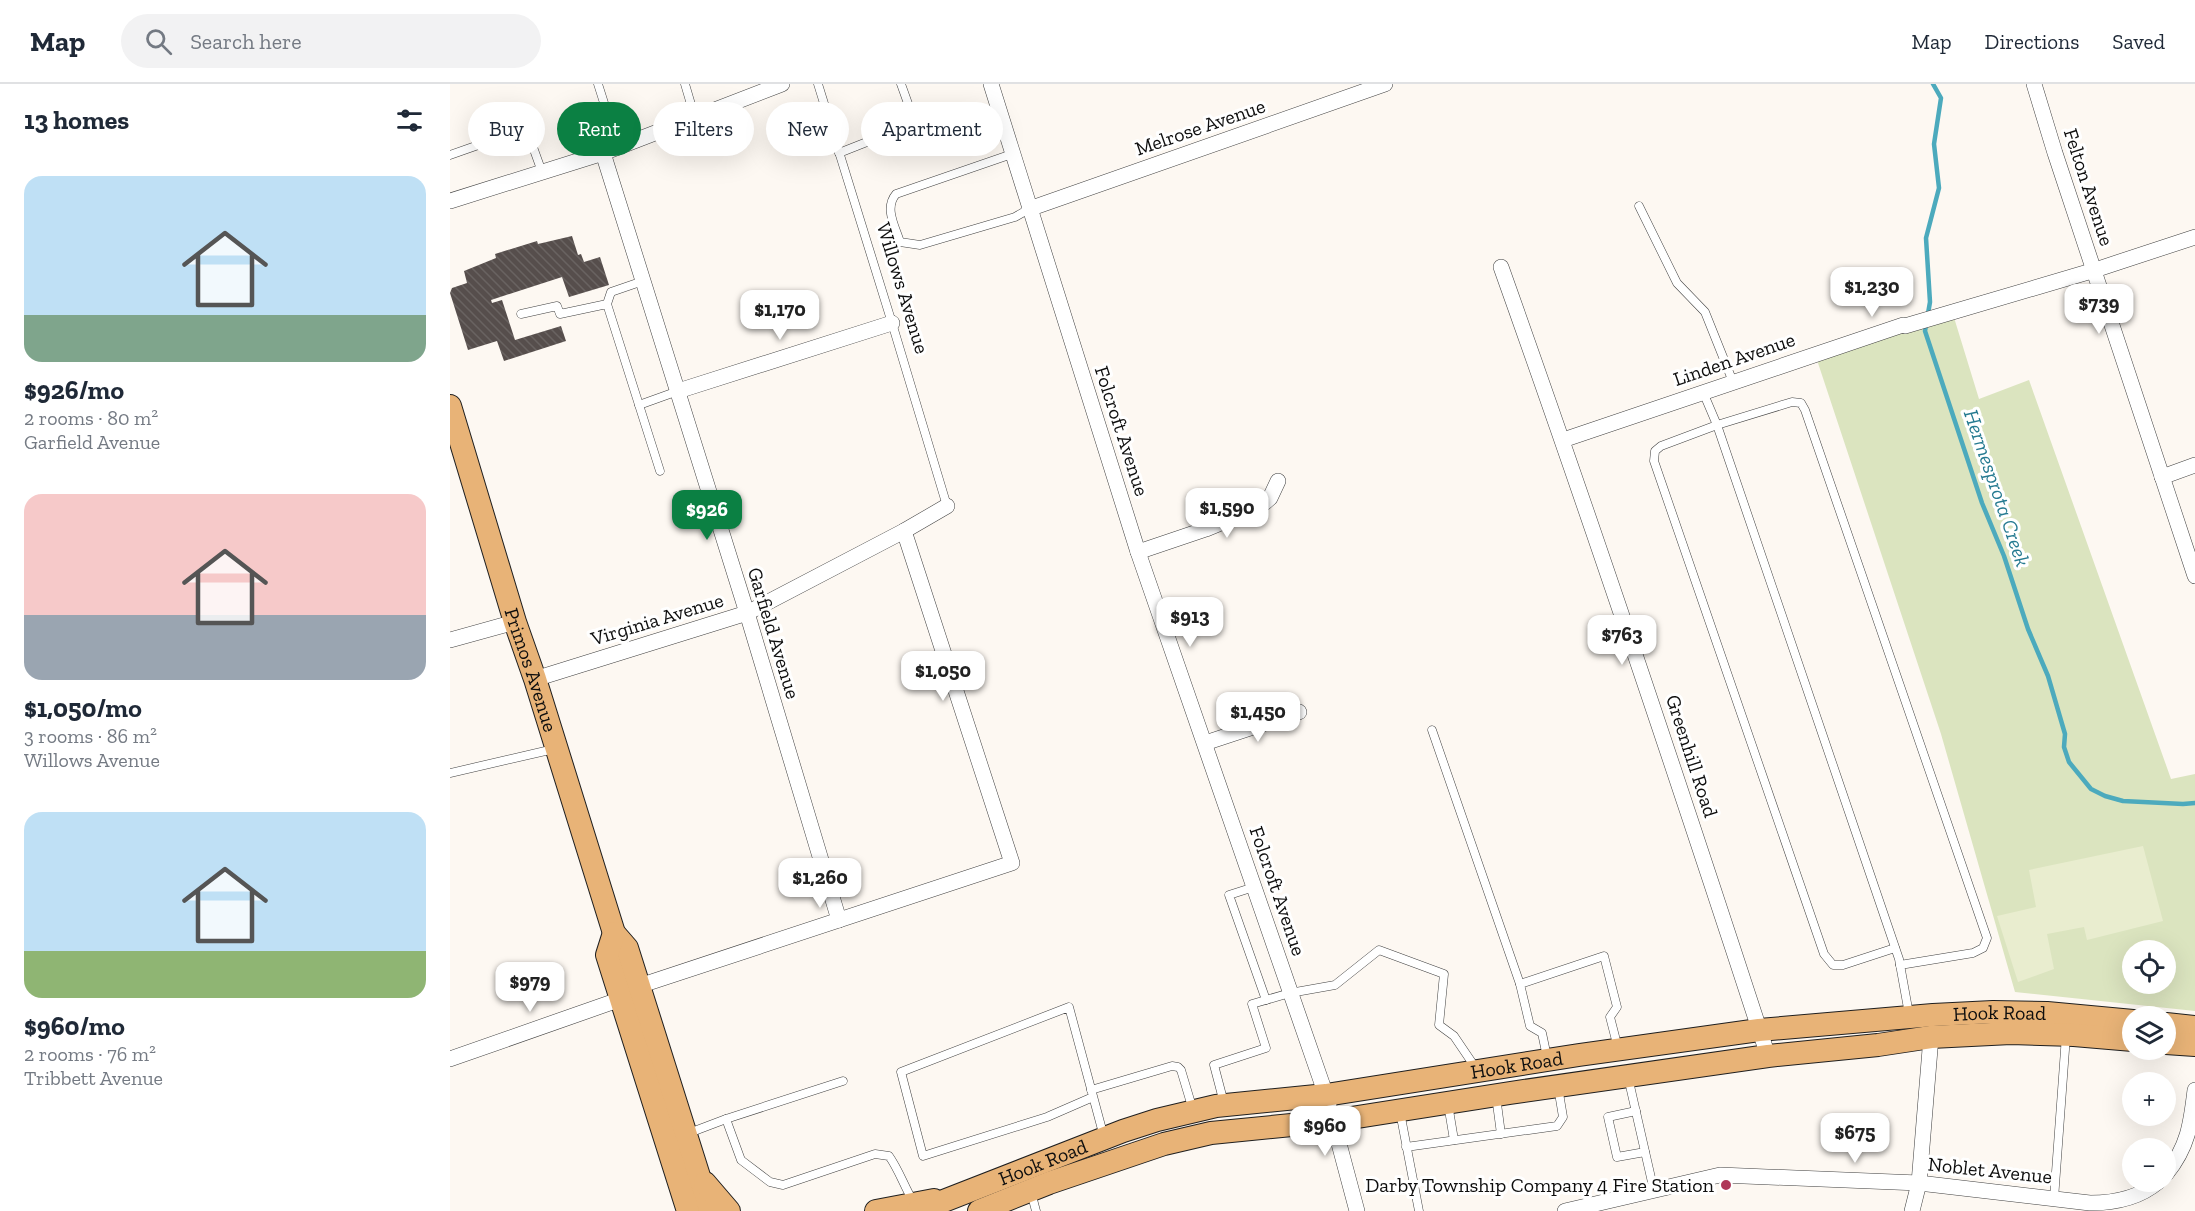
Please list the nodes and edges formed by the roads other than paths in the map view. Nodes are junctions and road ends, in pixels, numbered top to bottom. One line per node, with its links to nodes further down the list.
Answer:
1 (598, 84): 9 (lane)
2 (685, 84): 10 (lane)
3 (782, 84): 11 (street)
4 (818, 84): 12 (lane, Willows Avenue)
5 (901, 84): 13 (lane)
6 (991, 84): 14 (street, Folcroft Avenue)
7 (1385, 84): 22 (street, Melrose Avenue)
8 (2034, 84): 25 (street, Felton Avenue)
9 (604, 102)
10 (690, 102)
11 (735, 102)
12 (823, 102)
13 (849, 149)
14 (1012, 154): 22 (street, Folcroft Avenue); 22 (lane)
15 (450, 155): 19 (lane)
16 (593, 156): 19 (street)
17 (604, 156): 26 (street, Garfield Avenue)
18 (840, 156): 29 (lane, Willows Avenue)
19 (542, 172): 20 (street)
20 (450, 201)
21 (1639, 206): 30 (lane)
22 (1029, 209): 43 (street, Folcroft Avenue)
23 (2195, 237): 25 (street, Linden Avenue)
24 (1501, 267): 36 (street, Greenhill Road)
25 (2095, 270): 30 (street, Linden Avenue); 39 (street, Felton Avenue)
26 (643, 281): 27 (lane); 31 (street, Garfield Avenue)
27 (607, 304): 28 (lane); 33 (lane)
28 (521, 314)
29 (892, 323): 31 (street); 41 (lane, Willows Avenue)
30 (1733, 382): 32 (street, Linden Avenue)
31 (678, 391): 33 (lane); 45 (street, Garfield Avenue)
32 (1703, 392): 35 (lane); 36 (street, Linden Avenue)
33 (639, 405): 38 (lane)
34 (450, 406): 46 (main road, Primos Avenue)
35 (1717, 425): 57 (lane); 57 (lane); 58 (lane)
36 (1563, 440): 68 (street, Greenhill Road)
37 (2195, 465): 39 (street)
38 (660, 471)
39 (2162, 477): 44 (street, Felton Avenue)
40 (1278, 481): 43 (street)
41 (946, 506): 42 (street, Virginia Avenue)
42 (904, 531): 45 (street, Virginia Avenue); 55 (street)
43 (1138, 552): 51 (street, Folcroft Avenue)
44 (2195, 576)
45 (747, 613): 48 (street, Virginia Avenue); 55 (street, Garfield Avenue)
46 (514, 622): 47 (street); 48 (main road, Primos Avenue)
47 (450, 640)
48 (535, 680): 52 (main road, Primos Avenue)
49 (1299, 712): 51 (street)
50 (1432, 730): 59 (lane)
51 (1205, 743): 54 (street, Folcroft Avenue)
52 (556, 748): 53 (lane); 56 (main road, Primos Avenue)
53 (450, 773)
54 (1254, 887): 61 (street, Folcroft Avenue); 63 (lane)
55 (840, 920): 60 (street)
56 (614, 933): 60 (main road, Primos Avenue); 62 (main road, Primos Avenue)
57 (1895, 948): 58 (lane)
58 (1900, 965): 64 (lane)
59 (1520, 984): 74 (lane); 77 (lane)
60 (639, 986): 94 (main road, Primos Avenue)
61 (1290, 993): 63 (lane); 78 (lane); 84 (street, Folcroft Avenue)
62 (621, 999): 76 (street); 100 (main road, Primos Avenue)
63 (1266, 1000): 87 (lane)
64 (1910, 1017): 65 (main road, Hook Road); 68 (main road, Hook Road)
65 (2122, 1020)
66 (2176, 1025): 67 (main road)
67 (2195, 1027)
68 (1760, 1030): 74 (main road, Hook Road); 75 (street, Greenhill Road)
69 (2066, 1035): 70 (main road, Hook Road); 71 (main road, Hook Road); 104 (lane)
70 (1931, 1037): 75 (main road, Hook Road); 101 (street)
71 (2122, 1039)
72 (2176, 1044): 73 (main road)
73 (2195, 1045)
74 (1618, 1049): 77 (main road, Hook Road)
75 (1768, 1056): 79 (main road, Hook Road)
76 (450, 1059)
77 (1548, 1060): 78 (main road, Hook Road)
78 (1478, 1071): 84 (main road, Hook Road)
79 (1628, 1076): 81 (main road, Hook Road); 90 (lane)
80 (843, 1081): 91 (lane)
81 (1558, 1086): 85 (main road, Hook Road); 93 (lane)
82 (2195, 1089): 99 (street)
83 (1092, 1094): 83 (lane); 89 (lane); 95 (lane)
84 (1326, 1095): 87 (main road, Hook Road); 92 (street, Folcroft Avenue)
85 (1496, 1095): 86 (main road, Hook Road); 93 (lane)
86 (1448, 1102): 88 (main road, Hook Road); 96 (lane)
87 (1225, 1105): 89 (main road, Hook Road)
88 (1399, 1110): 92 (main road, Hook Road); 97 (lane)
89 (1193, 1111): 95 (main road, Hook Road)
90 (1636, 1111): 98 (lane); 98 (lane)
91 (726, 1119): 94 (lane); 106 (lane)
92 (1332, 1121): 105 (main road, Hook Road); 113 (street, Folcroft Avenue)
93 (1501, 1134): 96 (lane)
94 (685, 1135): 100 (main road, Primos Avenue)
95 (1104, 1138): 106 (main road, Hook Road)
96 (1454, 1140): 97 (lane)
97 (1406, 1147): 114 (lane)
98 (1645, 1152): 102 (lane)
99 (2176, 1160)
100 (688, 1178): 107 (main road); 108 (main road, Primos Avenue); 109 (main road, Primos Avenue); 110 (main road)
101 (1919, 1183): 102 (street, Noblet Avenue); 104 (street, Noblet Avenue); 116 (street)
102 (1654, 1191): 115 (street, Noblet Avenue)
103 (2142, 1192): 104 (street, Noblet Avenue)
104 (2054, 1199)
105 (1033, 1201): 112 (main road, Hook Road)
106 (916, 1207): 111 (main road, Hook Road)
107 (682, 1211)
108 (688, 1211)
109 (710, 1211)
110 (729, 1211)
111 (876, 1211)
112 (979, 1211)
113 (1357, 1211)
114 (1419, 1211)
115 (1565, 1211)
116 (1912, 1211)

